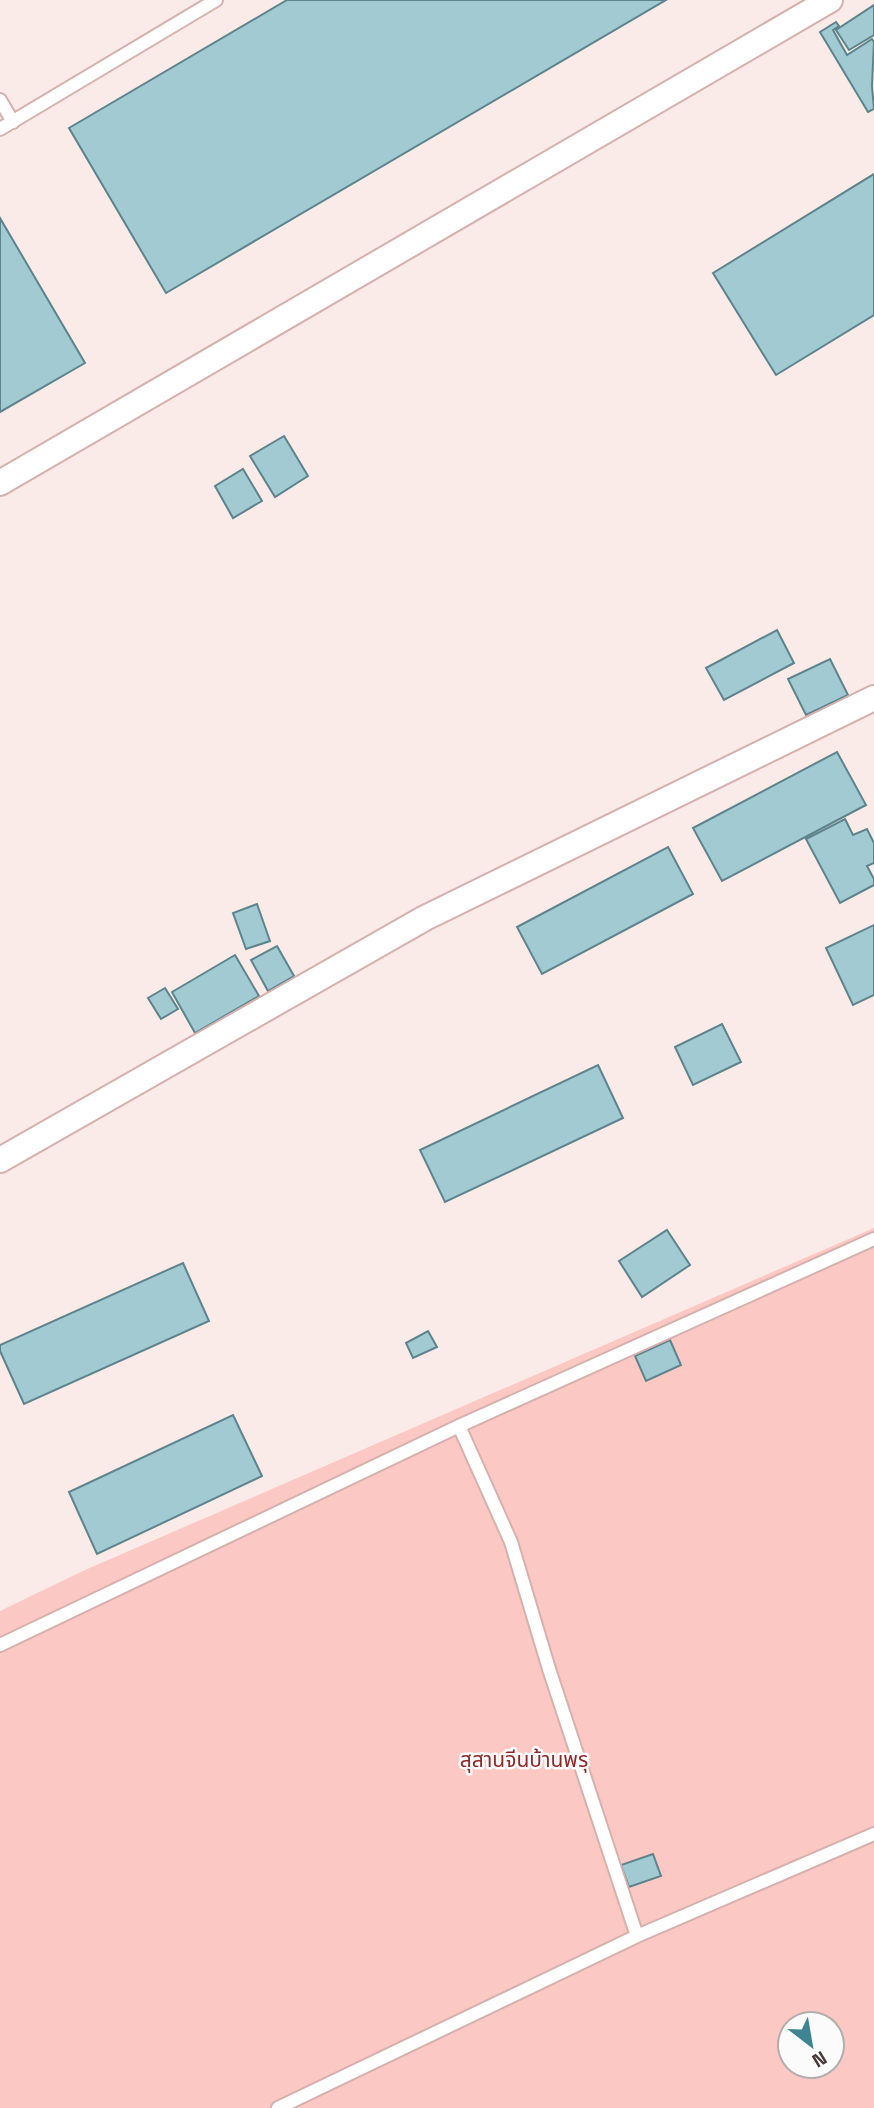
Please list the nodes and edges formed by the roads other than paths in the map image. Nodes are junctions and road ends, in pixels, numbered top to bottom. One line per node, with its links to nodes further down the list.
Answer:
1 (216, 0): 4 (lane)
2 (830, 0): 6 (street)
3 (0, 100): 4 (lane)
4 (13, 122): 5 (lane)
5 (0, 129)
6 (0, 483)
7 (874, 698): 8 (street)
8 (0, 1160)
9 (874, 1239): 10 (lane)
10 (459, 1426): 11 (lane); 13 (lane)
11 (0, 1645)
12 (874, 1833): 13 (lane)
13 (637, 1936): 14 (lane)
14 (278, 2108)

